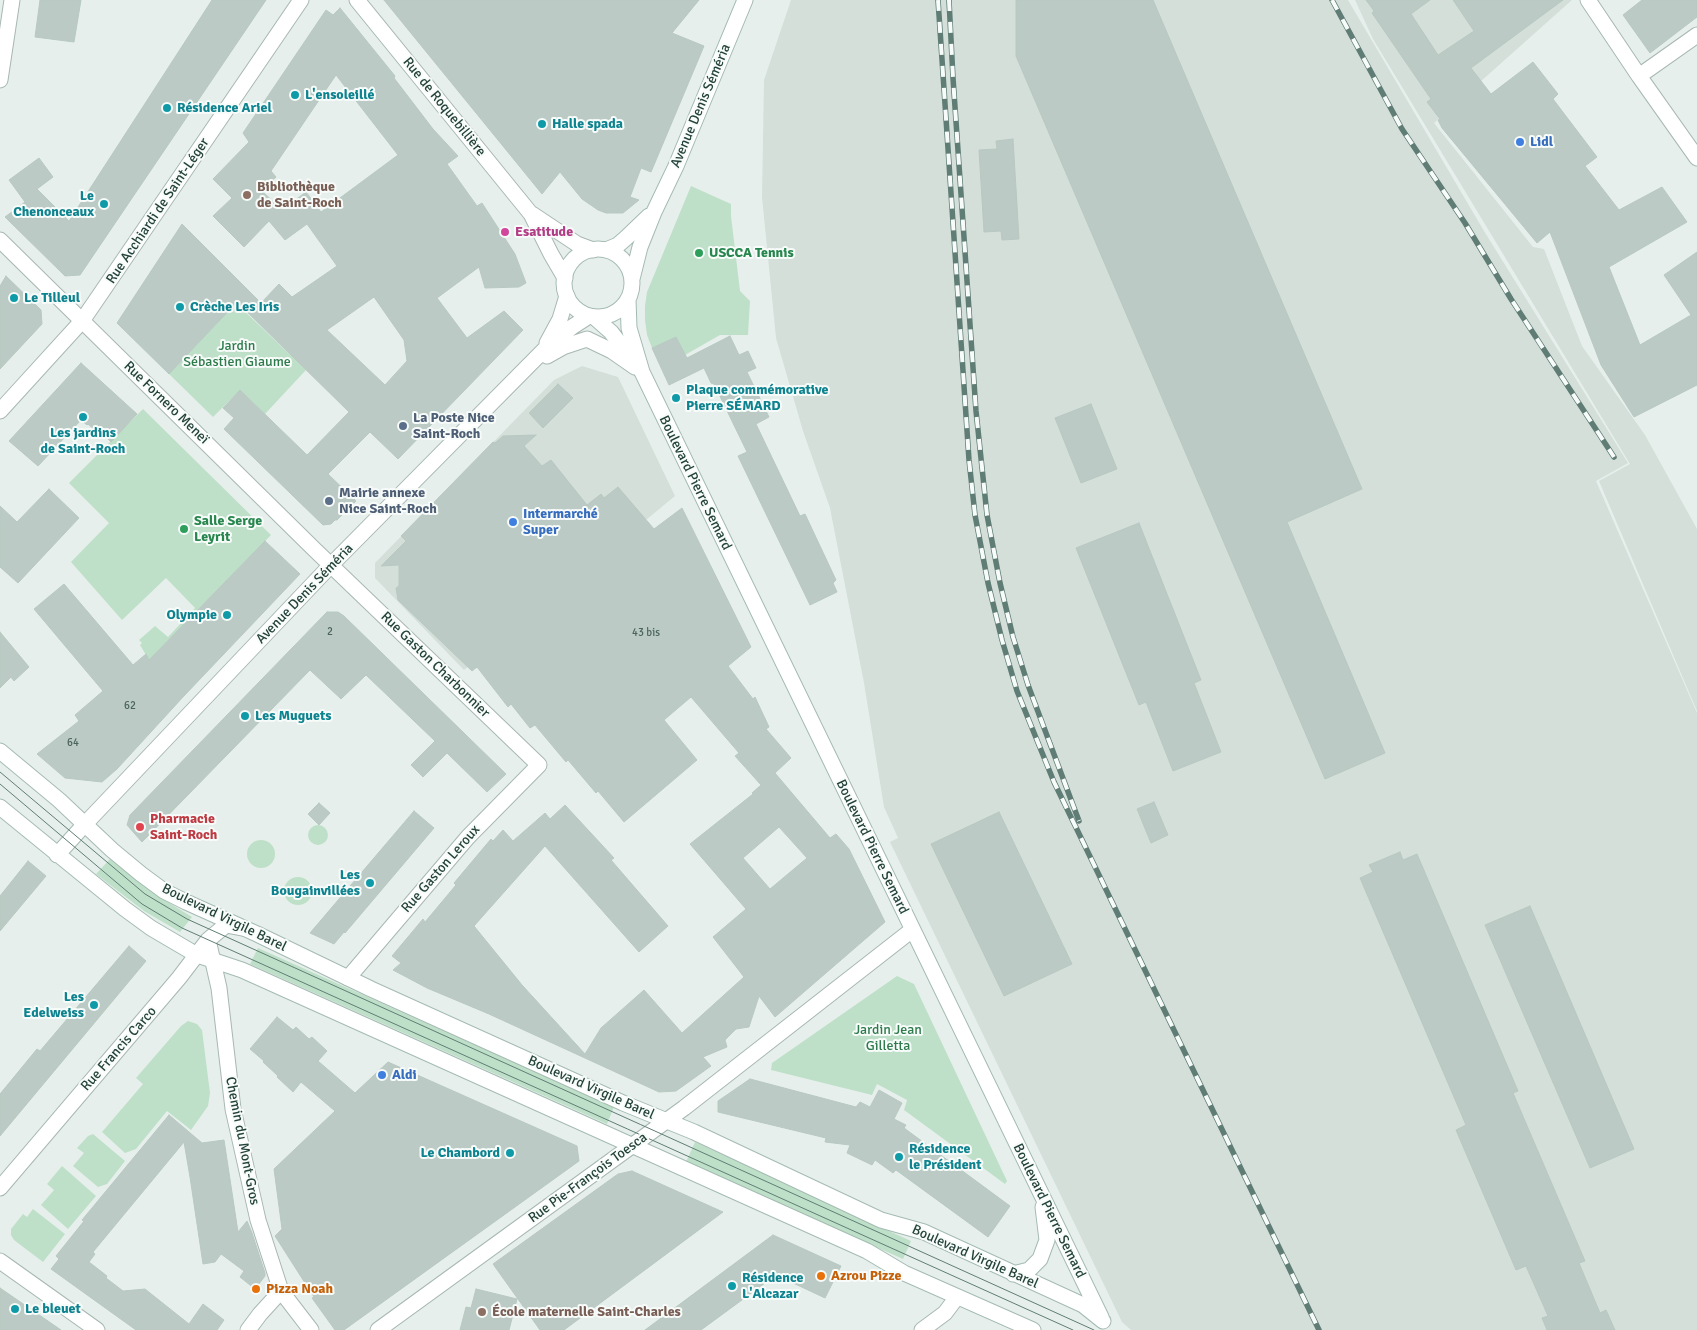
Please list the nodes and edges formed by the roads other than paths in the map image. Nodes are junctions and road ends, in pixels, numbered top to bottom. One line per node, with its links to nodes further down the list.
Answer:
1 (12, 0): 8 (street)
2 (302, 0): 19 (street, Rue Acchiardi de Saint-Léger)
3 (357, 0): 11 (street, Rue de Roquebillière)
4 (745, 0): 10 (street, Avenue Denis Séméria)
5 (1588, 0): 7 (street)
6 (1697, 35): 7 (street)
7 (1639, 76): 9 (street)
8 (0, 80)
9 (1697, 158)
10 (654, 212): 13 (street, Avenue Denis Séméria); 15 (street, Avenue Denis Séméria)
11 (531, 214): 13 (street, Rue de Roquebillière); 14 (street, Rue de Roquebillière)
12 (0, 240): 19 (street, Rue Fornero Meneï)
13 (599, 250): 14 (street); 15 (street)
14 (565, 278): 16 (street)
15 (632, 280): 17 (street)
16 (567, 296): 18 (street); 20 (street, Avenue Denis Séméria)
17 (628, 299): 18 (street); 22 (street, Boulevard Pierre Semard)
18 (592, 316): 20 (street, Avenue Denis Séméria); 22 (street, Boulevard Pierre Semard)
19 (82, 321): 23 (street, Rue Acchiardi de Saint-Léger); 24 (street, Rue Fornero Meneï)
20 (544, 350): 21 (street, Avenue Denis Séméria)
21 (528, 366): 22 (street, Avenue Denis Séméria); 24 (street, Avenue Denis Séméria)
22 (642, 372): 31 (street, Boulevard Pierre Semard)
23 (0, 411)
24 (331, 565): 26 (street, Rue Gaston Charbonnier); 28 (street, Avenue Denis Séméria)
25 (0, 751): 28 (street, Boulevard Virgile Barel)
26 (539, 765): 35 (street, Rue Gaston Leroux)
27 (0, 808): 29 (street)
28 (85, 824): 29 (street); 30 (street, Boulevard Virgile Barel)
29 (57, 855): 33 (street)
30 (244, 928): 32 (street, Rue Francis Carco); 35 (street, Boulevard Virgile Barel)
31 (912, 930): 36 (street, Rue Pie-François Toesca); 39 (street, Boulevard Pierre Semard)
32 (208, 940): 33 (street, Rue Francis Carco); 34 (street, Chemin du Mont-Gros)
33 (197, 955): 34 (street); 38 (street, Rue Francis Carco)
34 (213, 961): 37 (street); 42 (street, Chemin du Mont-Gros)
35 (348, 978): 36 (street, Boulevard Virgile Barel)
36 (667, 1120): 37 (street, Rue Pie-François Toesca); 41 (street, Boulevard Virgile Barel)
37 (632, 1146): 43 (street); 48 (street, Rue Pie-François Toesca)
38 (0, 1188)
39 (1042, 1196): 41 (street); 44 (street, Boulevard Pierre Semard)
40 (0, 1261): 45 (street)
41 (1013, 1274): 44 (street, Boulevard Virgile Barel)
42 (281, 1291): 46 (street); 47 (street, Chemin du Mont-Gros)
43 (957, 1296): 49 (street); 50 (street)
44 (1106, 1326)
45 (98, 1330)
46 (248, 1330)
47 (311, 1330)
48 (378, 1330)
49 (922, 1330)
50 (1033, 1330)

